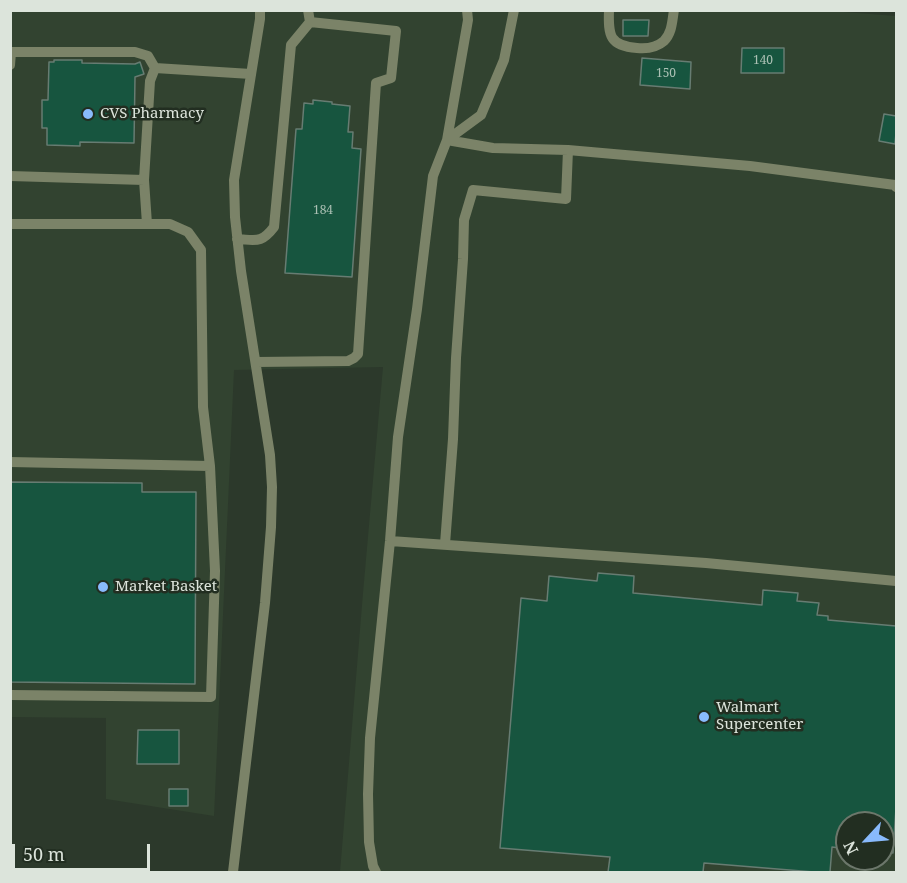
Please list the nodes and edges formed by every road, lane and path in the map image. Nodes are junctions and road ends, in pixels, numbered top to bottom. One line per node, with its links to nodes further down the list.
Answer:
1 (260, 10): 10 (lane)
2 (308, 10): 7 (lane)
3 (467, 10): 11 (lane)
4 (514, 10): 11 (lane)
5 (609, 10): 6 (lane)
6 (674, 10)
7 (310, 22): 18 (lane); 19 (lane)
8 (10, 66): 9 (lane)
9 (154, 68): 10 (lane); 14 (lane)
10 (251, 74): 18 (lane)
11 (447, 140): 12 (lane); 22 (lane)
12 (568, 150): 15 (lane); 23 (lane)
13 (10, 176): 14 (lane)
14 (144, 180): 17 (lane)
15 (897, 187)
16 (10, 224): 17 (lane)
17 (147, 224): 21 (lane)
18 (237, 239): 19 (lane)
19 (256, 362): 26 (lane)
20 (10, 462): 21 (lane)
21 (210, 466): 25 (lane)
22 (390, 541): 23 (lane); 27 (lane)
23 (446, 544): 24 (lane)
24 (897, 581)
25 (10, 695)
26 (233, 873)
27 (376, 873)

